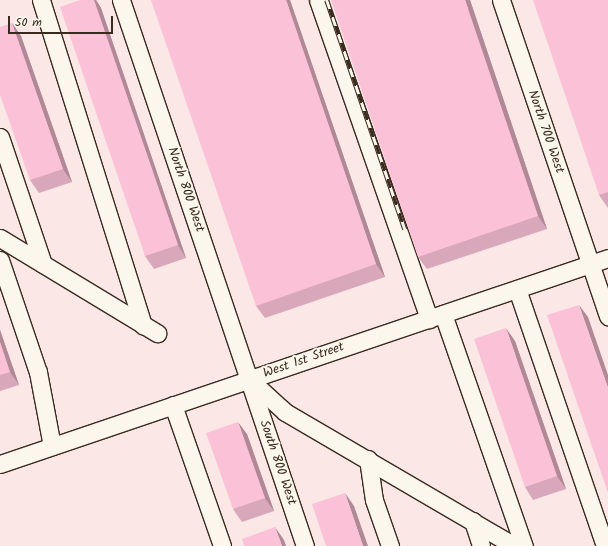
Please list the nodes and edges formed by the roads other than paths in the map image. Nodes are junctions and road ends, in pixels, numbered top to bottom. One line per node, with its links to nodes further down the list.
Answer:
1 (41, 0): 9 (street)
2 (121, 0): 14 (street, North 800 West)
3 (318, 0): 12 (street)
4 (501, 0): 10 (street, North 700 West)
5 (0, 136): 9 (street)
6 (0, 238): 9 (street)
7 (608, 258): 10 (street, West 1st Street)
8 (0, 260): 16 (street)
9 (43, 264)
10 (590, 264): 11 (street, West 1st Street); 13 (street, North 700 West)
11 (517, 289): 12 (street, West 1st Street); 26 (street)
12 (436, 316): 14 (street, West 1st Street); 25 (street)
13 (608, 316)
14 (249, 379): 15 (street, West 1st Street); 17 (street); 21 (street, South 800 West)
15 (173, 405): 16 (street, West 1st Street); 20 (street)
16 (52, 446): 18 (street, West 1st Street)
17 (368, 459): 19 (street); 22 (street)
18 (0, 464)
19 (473, 521): 23 (street); 24 (street)
20 (222, 546)
21 (305, 546)
22 (390, 546)
23 (481, 546)
24 (514, 546)
25 (524, 546)
26 (605, 546)

